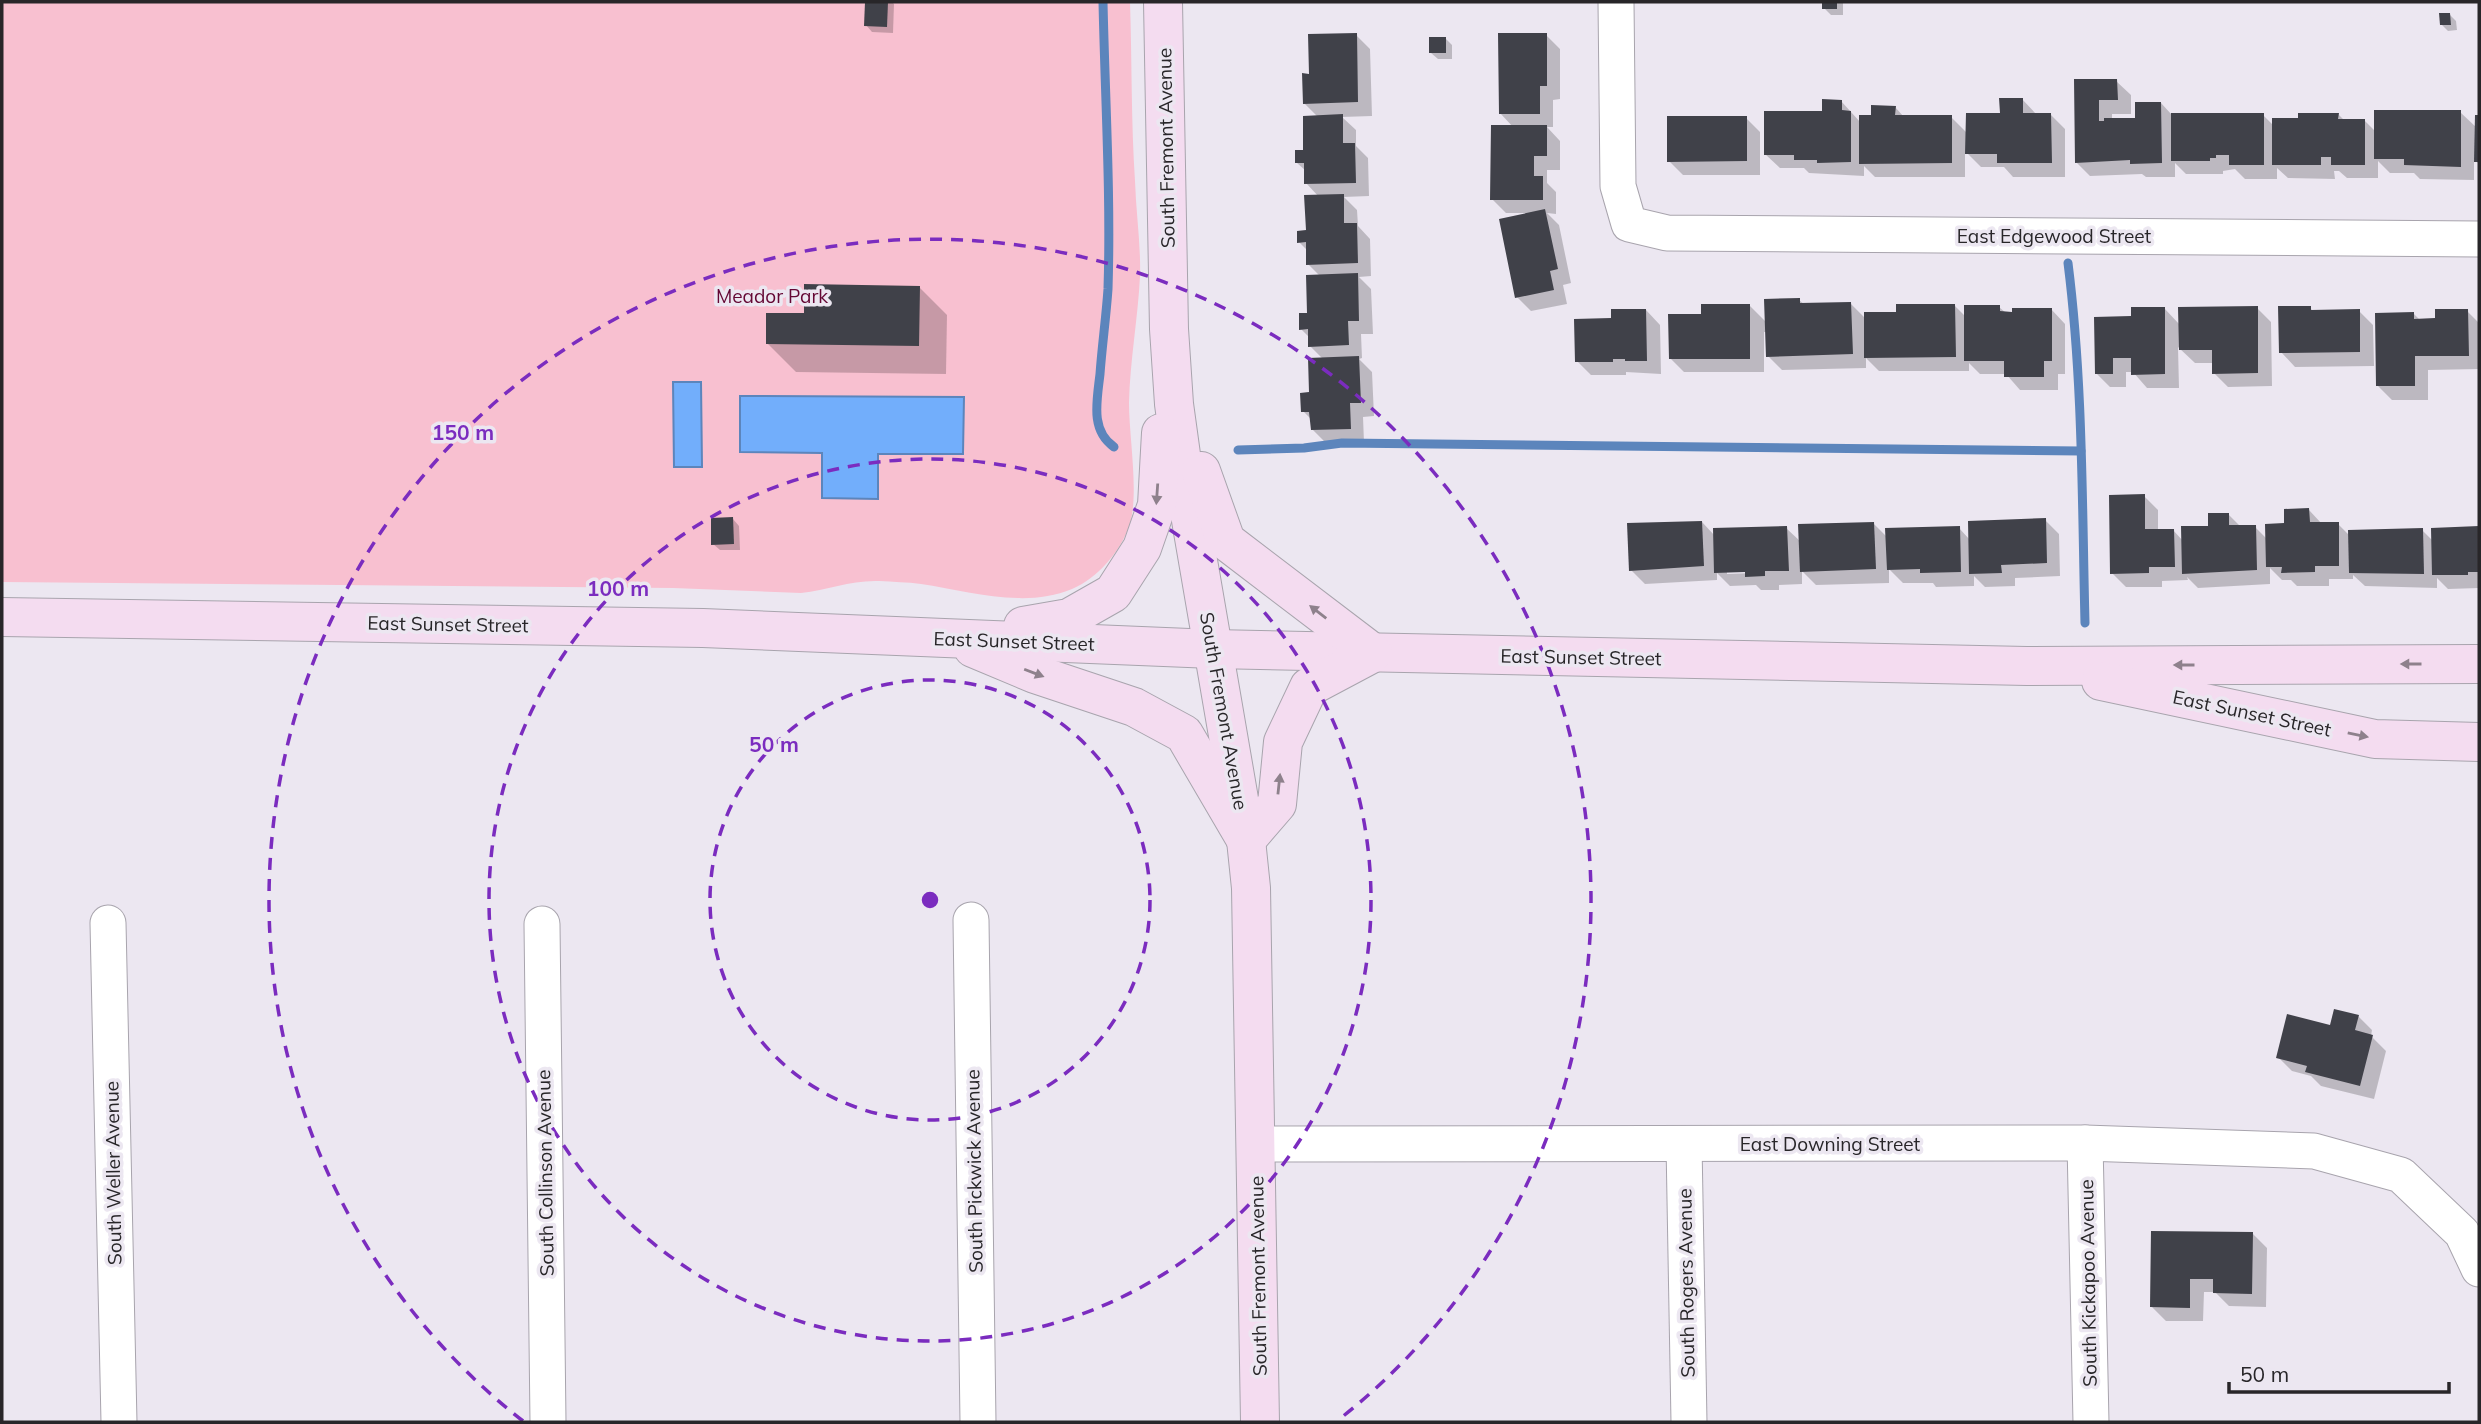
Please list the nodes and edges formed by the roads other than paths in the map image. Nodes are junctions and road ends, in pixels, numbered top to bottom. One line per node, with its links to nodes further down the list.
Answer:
1 (1163, 2): 4 (main road, South Fremont Avenue)
2 (1616, 2): 3 (street, East Edgewood Street)
3 (2479, 239)
4 (1172, 379): 6 (main road, one-way to 6); 7 (main road, South Fremont Avenue); 8 (main road, one-way to 4)
5 (2, 617): 6 (main road, East Sunset Street)
6 (948, 638): 7 (main road, East Sunset Street); 12 (main road, one-way to 12)
7 (1213, 649): 8 (main road, East Sunset Street); 12 (main road, South Fremont Avenue)
8 (1373, 653): 10 (main road, East Sunset Street); 12 (main road, one-way to 8)
9 (2479, 664): 10 (main road, East Sunset Street, one-way to 10)
10 (2027, 666): 11 (main road, East Sunset Street, one-way to 11)
11 (2479, 742)
12 (1246, 840): 17 (main road, South Fremont Avenue)
13 (971, 920): 22 (street, South Pickwick Avenue)
14 (108, 923): 20 (street, South Weller Avenue)
15 (542, 925): 21 (street, South Collinson Avenue)
16 (2085, 1143): 18 (street, East Downing Street); 19 (street, East Downing Street); 25 (street, South Kickapoo Avenue)
17 (1255, 1144): 18 (street, East Downing Street); 23 (main road, South Fremont Avenue)
18 (1684, 1144): 24 (street, South Rogers Avenue)
19 (2479, 1269)
20 (119, 1422)
21 (548, 1422)
22 (978, 1422)
23 (1260, 1422)
24 (1689, 1422)
25 (2091, 1422)

